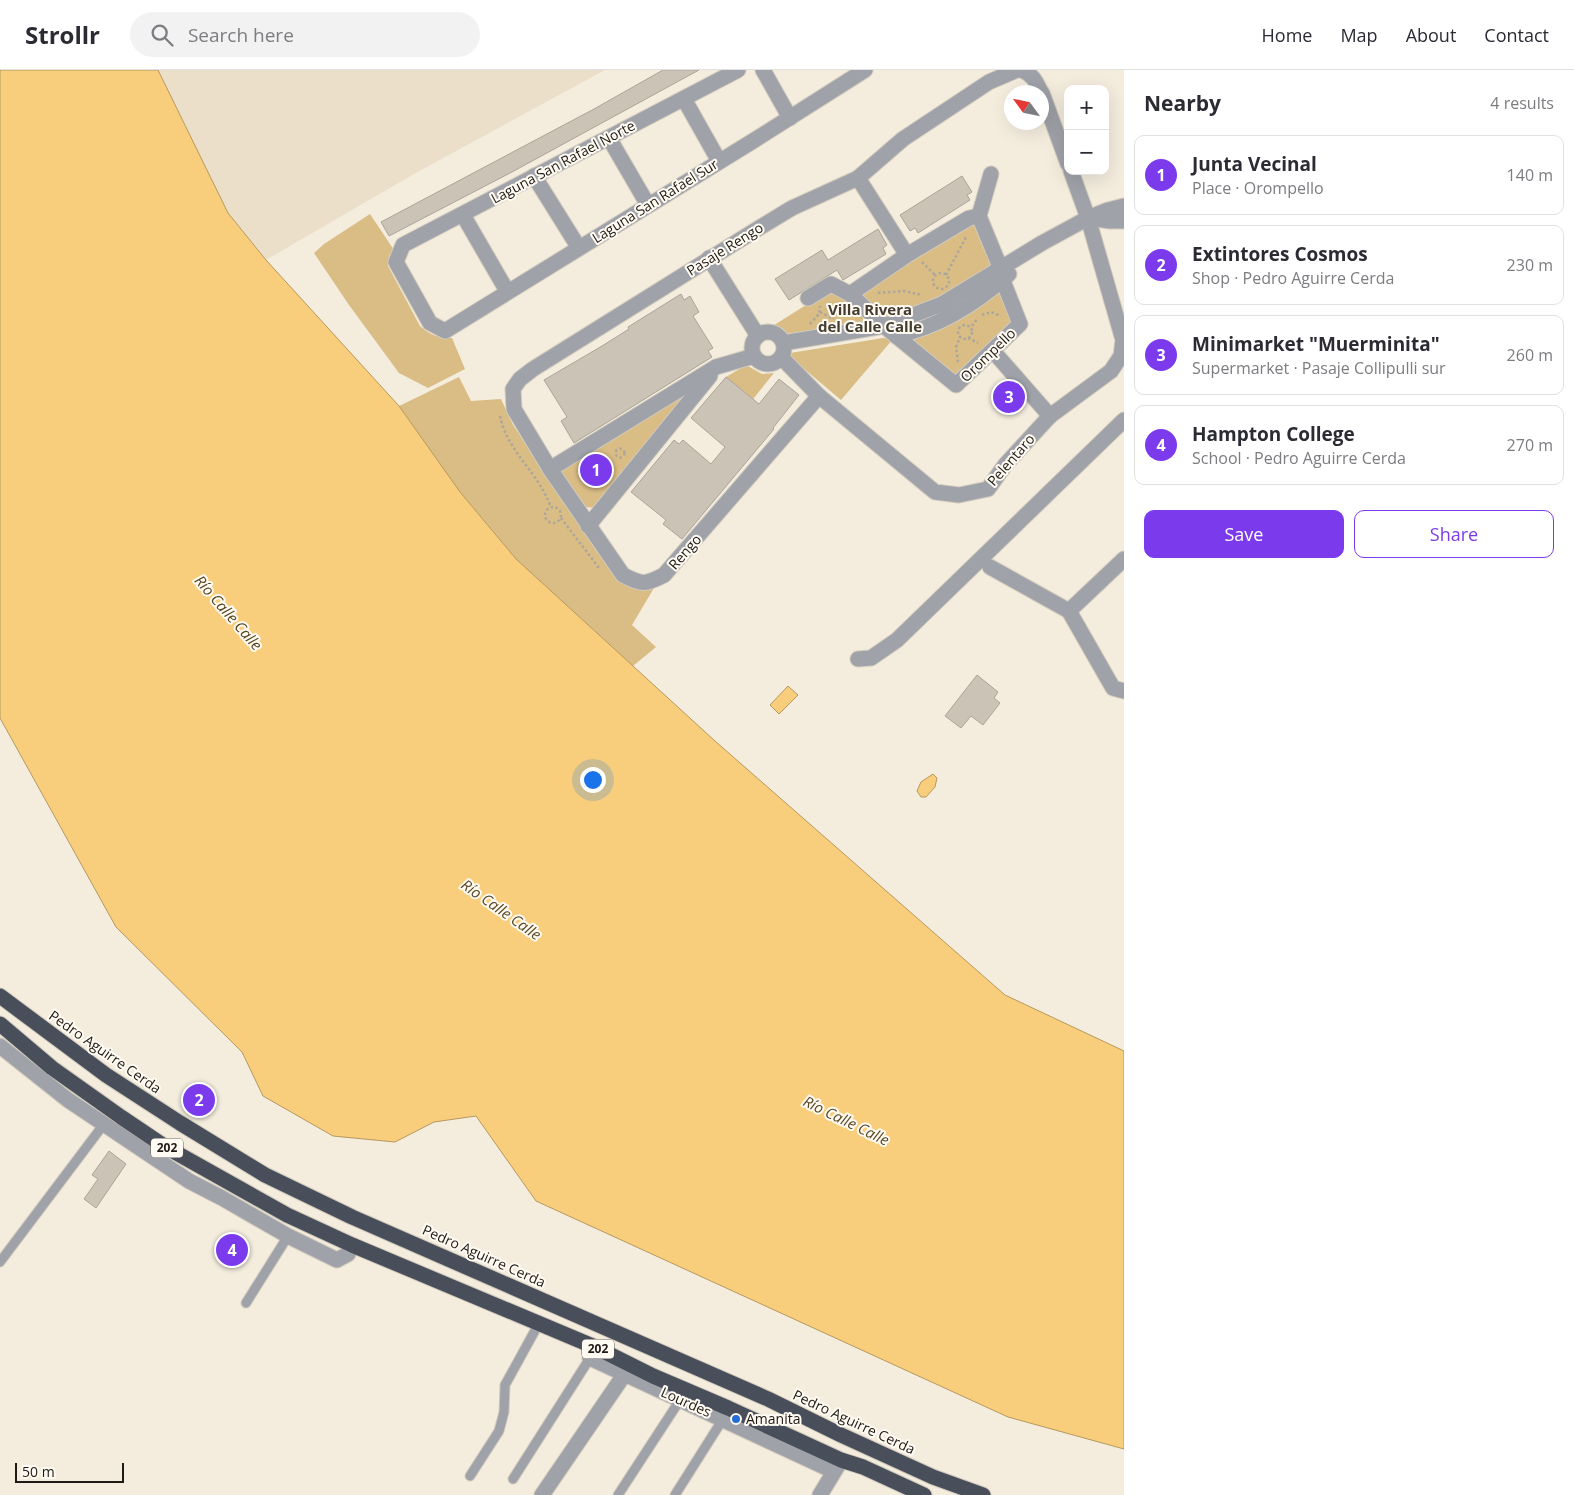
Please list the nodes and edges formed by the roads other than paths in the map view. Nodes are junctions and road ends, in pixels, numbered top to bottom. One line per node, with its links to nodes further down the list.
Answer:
1 (738, 70): 7 (street, Laguna San Rafael Norte)
2 (763, 70): 9 (street)
3 (1017, 70): 16 (street, Pasaje Rengo)
4 (1021, 70): 6 (street)
5 (860, 71): 9 (street, Laguna San Rafael Sur)
6 (1038, 85)
7 (684, 99): 10 (street, Laguna San Rafael Norte); 12 (street)
8 (1049, 114): 11 (street)
9 (790, 118): 12 (street, Laguna San Rafael Sur)
10 (609, 138): 15 (street, Laguna San Rafael Norte); 17 (street)
11 (1064, 153)
12 (720, 160): 17 (street, Laguna San Rafael Sur)
13 (991, 174): 20 (street)
14 (1072, 175): 21 (street)
15 (534, 176): 19 (street, Laguna San Rafael Norte); 23 (street)
16 (858, 178): 24 (street); 25 (street, Pasaje Rengo)
17 (648, 205): 23 (street, Laguna San Rafael Sur)
18 (1124, 206): 21 (street)
19 (463, 215): 27 (street); 31 (street, Laguna San Rafael Norte)
20 (979, 216): 24 (street); 26 (street, Orompello)
21 (1088, 218): 22 (street); 26 (street); 39 (street, Pelentaro)
22 (1124, 221)
23 (579, 248): 27 (street, Laguna San Rafael Sur)
24 (908, 255): 28 (street)
25 (709, 258): 32 (street); 41 (street, Pasaje Rengo)
26 (1002, 273): 30 (street); 33 (street); 35 (street, Orompello)
27 (507, 292): 31 (street, Laguna San Rafael Sur)
28 (850, 294): 29 (street); 30 (street, Orompello)
29 (812, 296)
30 (884, 326): 33 (street, Orompello); 34 (street)
31 (445, 331)
32 (758, 336): 34 (street); 36 (street)
33 (896, 336): 35 (street, Orompello)
34 (782, 350): 36 (street); 38 (street, Pelentaro)
35 (993, 352): 39 (street)
36 (754, 356): 37 (street)
37 (716, 367): 41 (street); 42 (street)
38 (819, 396): 39 (street, Pelentaro); 42 (street, Rengo)
39 (1050, 416)
40 (1124, 420): 46 (street)
41 (550, 469): 42 (street, Rengo)
42 (588, 526)
43 (1124, 559): 45 (street)
44 (990, 567): 45 (street)
45 (1069, 611): 47 (street)
46 (858, 659)
47 (1124, 691)
48 (0, 996): 61 (highway, Pedro Aguirre Cerda / 202)
49 (0, 1024): 53 (highway, 202)
50 (0, 1046): 51 (street)
51 (104, 1124): 52 (street); 54 (lane)
52 (288, 1236): 53 (street); 55 (lane)
53 (352, 1245): 56 (highway, 202)
54 (0, 1262)
55 (246, 1303)
56 (538, 1325): 57 (highway, 202); 63 (lane)
57 (592, 1353): 58 (street, Lourdes); 62 (highway, 202); 64 (lane)
58 (624, 1375): 59 (street, Lourdes); 65 (street)
59 (680, 1400): 60 (street, Lourdes); 66 (lane)
60 (723, 1419): 62 (street, Lourdes); 67 (lane)
61 (848, 1438): 62 (highway); 70 (highway, Pedro Aguirre Cerda / 202)
62 (835, 1464): 68 (street); 69 (highway, 202)
63 (470, 1476)
64 (513, 1479)
65 (542, 1495)
66 (618, 1495)
67 (675, 1495)
68 (820, 1495)
69 (924, 1495)
70 (983, 1495)

